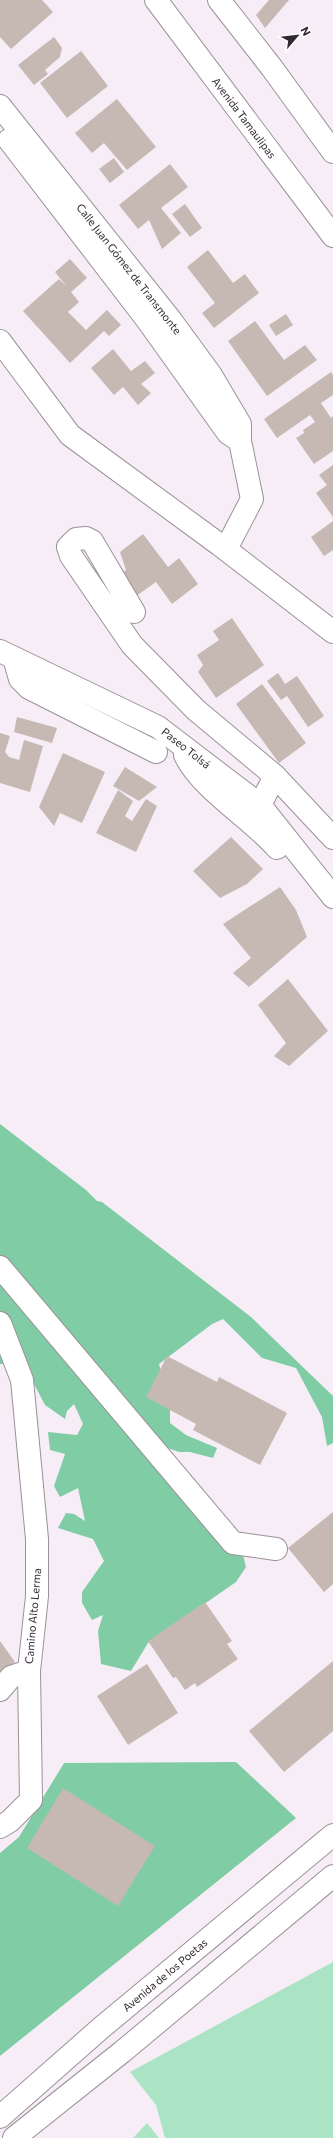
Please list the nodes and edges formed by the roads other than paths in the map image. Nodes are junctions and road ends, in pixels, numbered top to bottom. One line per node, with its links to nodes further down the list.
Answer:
1 (156, 0): 6 (main road, Avenida Tamaulipas)
2 (219, 0): 5 (main road)
3 (0, 106): 8 (main road, Calle Juan Gómez de Transmonte)
4 (0, 128): 8 (main road, Calle Juan Gómez de Transmonte)
5 (333, 152)
6 (333, 236)
7 (0, 341): 9 (main road)
8 (203, 381): 9 (main road, Calle Juan Gómez de Transmonte)
9 (226, 549): 11 (main road)
10 (134, 612): 15 (main road)
11 (333, 632)
12 (7, 655): 13 (main road, Paseo Tolsá); 14 (main road)
13 (178, 742): 16 (main road, Paseo Tolsá); 18 (main road)
14 (156, 752)
15 (275, 776): 16 (main road); 17 (main road)
16 (260, 805): 19 (main road, Paseo Tolsá)
17 (333, 838)
18 (312, 887)
19 (333, 897)
20 (0, 1267): 22 (main road)
21 (0, 1323): 23 (main road, Camino Alto Lerma)
22 (276, 1549)
23 (29, 1671): 24 (main road); 25 (main road, Camino Alto Lerma)
24 (0, 1690)
25 (0, 1827)
26 (333, 1835): 28 (main road, Avenida de los Poetas)
27 (333, 1876): 29 (main road)
28 (0, 2117)
29 (14, 2138)

